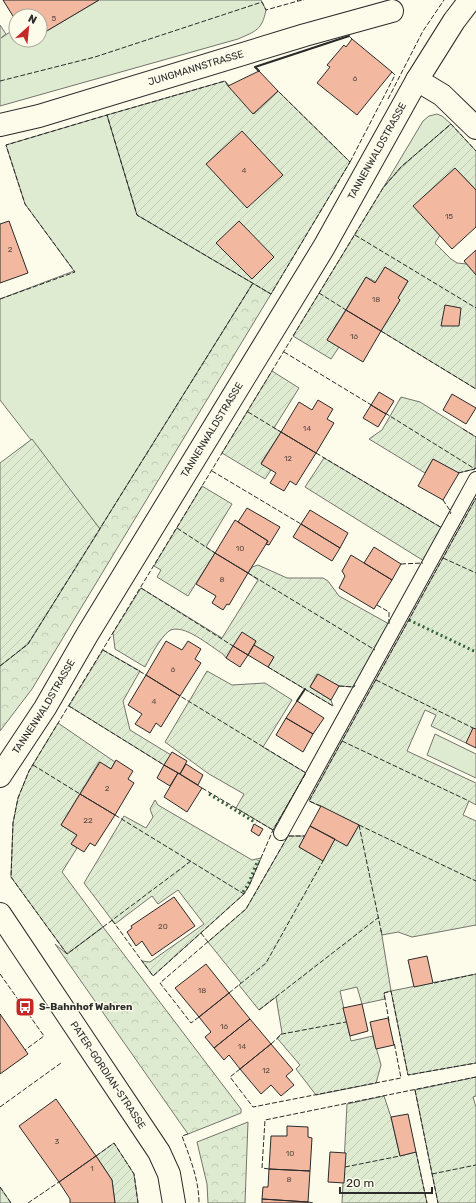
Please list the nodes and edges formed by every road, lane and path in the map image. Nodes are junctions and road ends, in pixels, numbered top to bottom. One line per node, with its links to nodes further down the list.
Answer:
1 (470, 0): 3 (street, TANNENWALDSTRASSE)
2 (392, 12): 4 (street, JUNGMANNSTRASSE)
3 (417, 80): 5 (street); 7 (street, TANNENWALDSTRASSE)
4 (0, 125)
5 (476, 128)
6 (476, 479): 8 (lane)
7 (0, 776)
8 (281, 833)
9 (0, 914): 10 (street, PATER-GORDIAN-STRASSE)
10 (174, 1203)

